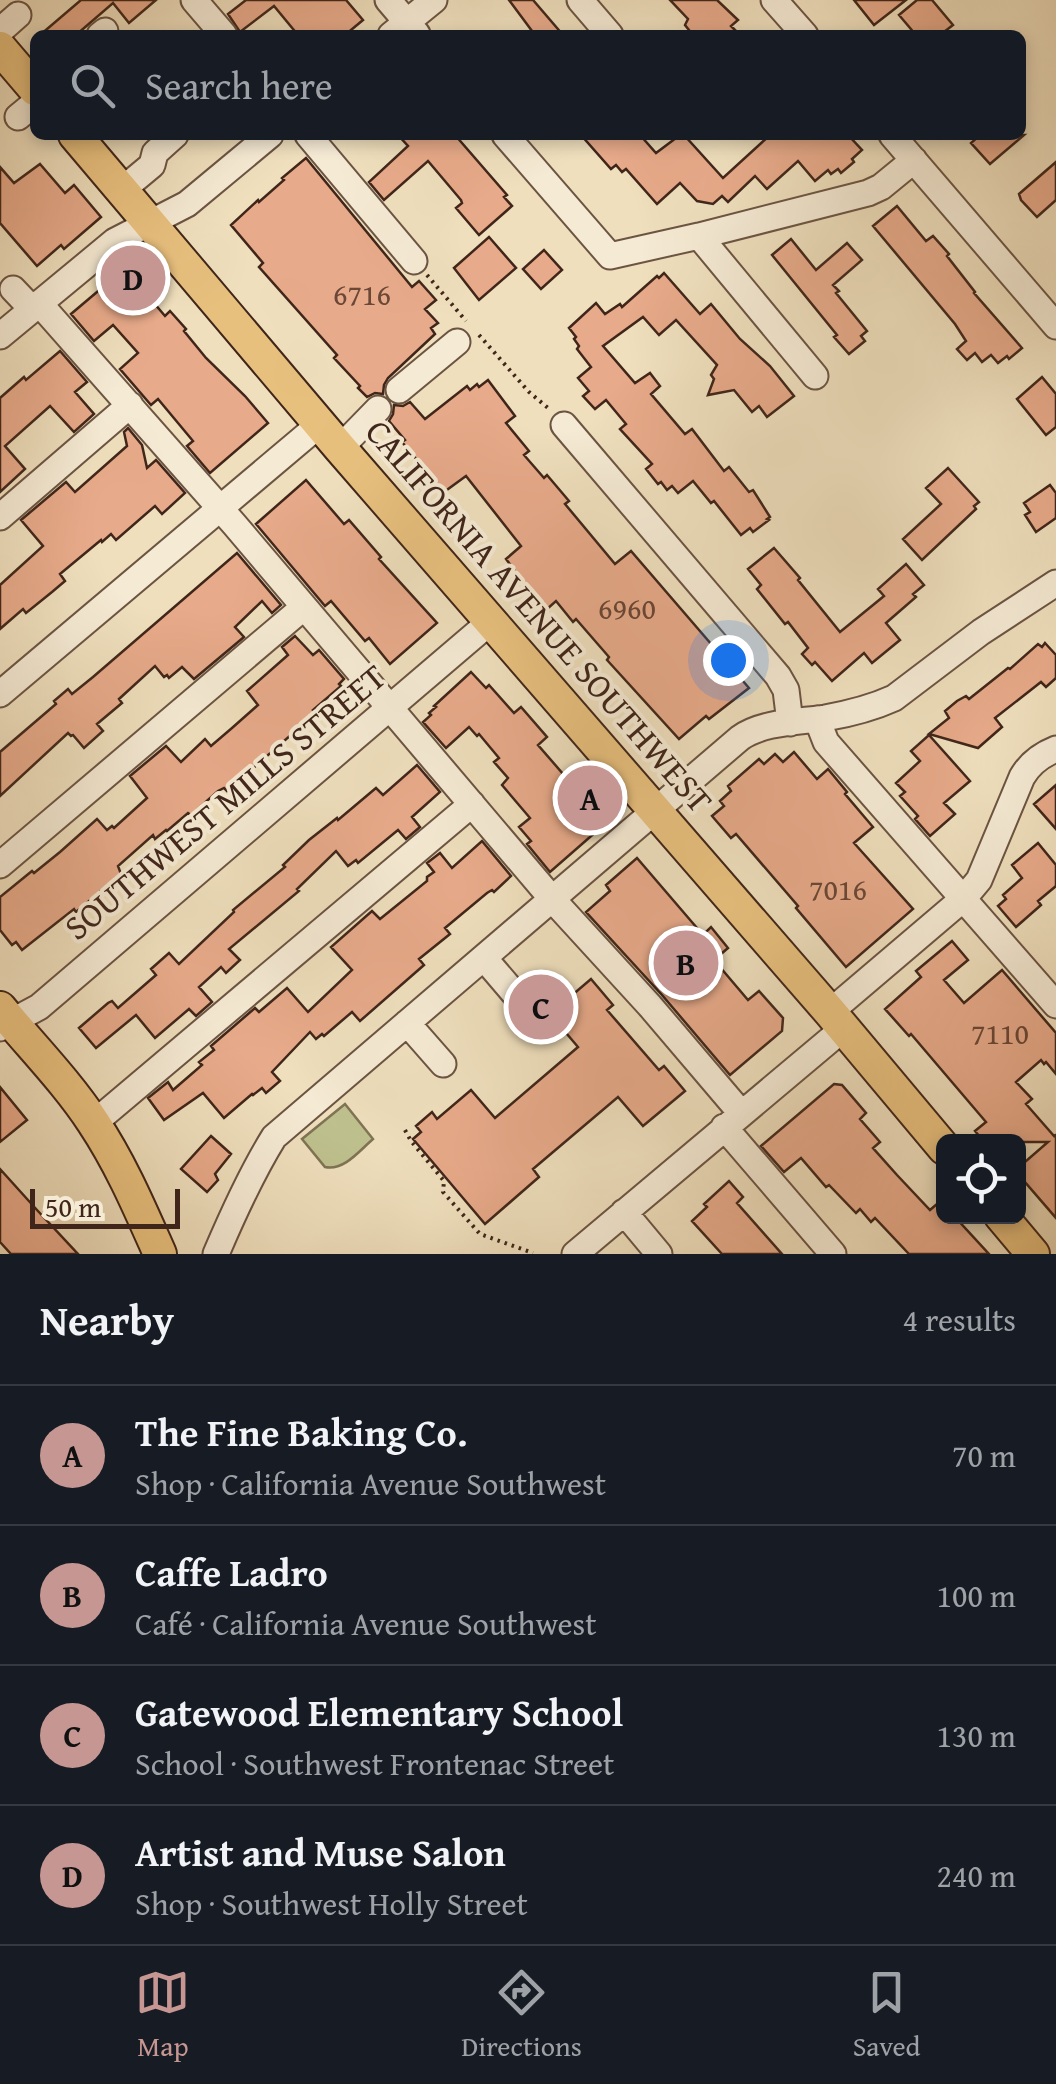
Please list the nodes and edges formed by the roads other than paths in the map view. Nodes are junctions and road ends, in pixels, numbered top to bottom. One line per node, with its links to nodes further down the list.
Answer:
1 (194, 0): 6 (street)
2 (388, 0): 7 (street)
3 (434, 0): 8 (street)
4 (580, 0): 9 (street)
5 (774, 0): 10 (street)
6 (220, 30)
7 (404, 30)
8 (406, 30)
9 (606, 30)
10 (800, 30)
11 (0, 48): 12 (main road)
12 (29, 103)
13 (79, 140): 20 (main road, CALIFORNIA AVENUE SOUTHWEST)
14 (169, 140): 20 (street)
15 (264, 140): 21 (street)
16 (312, 140): 23 (street)
17 (509, 140): 22 (street)
18 (896, 140): 19 (street)
19 (914, 160): 22 (street); 26 (street)
20 (122, 190): 21 (main road, CALIFORNIA AVENUE SOUTHWEST)
21 (150, 224): 25 (street); 34 (main road, CALIFORNIA AVENUE SOUTHWEST)
22 (699, 236): 29 (street)
23 (414, 261)
24 (13, 288): 25 (street)
25 (35, 306): 27 (street); 31 (street)
26 (1056, 326)
27 (2, 332)
28 (457, 342): 30 (street)
29 (815, 376)
30 (399, 390)
31 (130, 406): 35 (street); 36 (street)
32 (378, 410): 34 (street)
33 (564, 426): 43 (street)
34 (330, 436): 35 (street); 39 (main road, CALIFORNIA AVENUE SOUTHWEST)
35 (220, 508): 38 (street); 40 (street)
36 (0, 517)
37 (1056, 583): 42 (street)
38 (304, 607): 41 (street); 47 (street)
39 (490, 622): 41 (street, SOUTHWEST MILLS STREET); 46 (main road, CALIFORNIA AVENUE SOUTHWEST)
40 (0, 694)
41 (390, 708): 45 (street); 53 (street, SOUTHWEST MILLS STREET)
42 (817, 719): 43 (street); 48 (street)
43 (790, 724): 46 (street)
44 (1056, 750): 48 (street)
45 (472, 804): 49 (street); 58 (street)
46 (656, 812): 49 (street); 54 (main road, CALIFORNIA AVENUE SOUTHWEST)
47 (0, 865)
48 (964, 898): 52 (street); 54 (street)
49 (553, 900): 50 (street); 57 (street)
50 (484, 958): 51 (street); 55 (street)
51 (519, 1000)
52 (1056, 1005)
53 (4, 1019): 58 (main road)
54 (837, 1020): 57 (street); 59 (main road, CALIFORNIA AVENUE SOUTHWEST)
55 (408, 1023): 56 (street); 63 (street)
56 (443, 1064)
57 (733, 1120): 60 (street); 66 (street)
58 (94, 1124): 62 (main road)
59 (936, 1138)
60 (624, 1212): 64 (street); 65 (street)
61 (1008, 1224): 67 (main road)
62 (160, 1254)
63 (216, 1254)
64 (575, 1254)
65 (659, 1254)
66 (834, 1254)
67 (1033, 1254)

